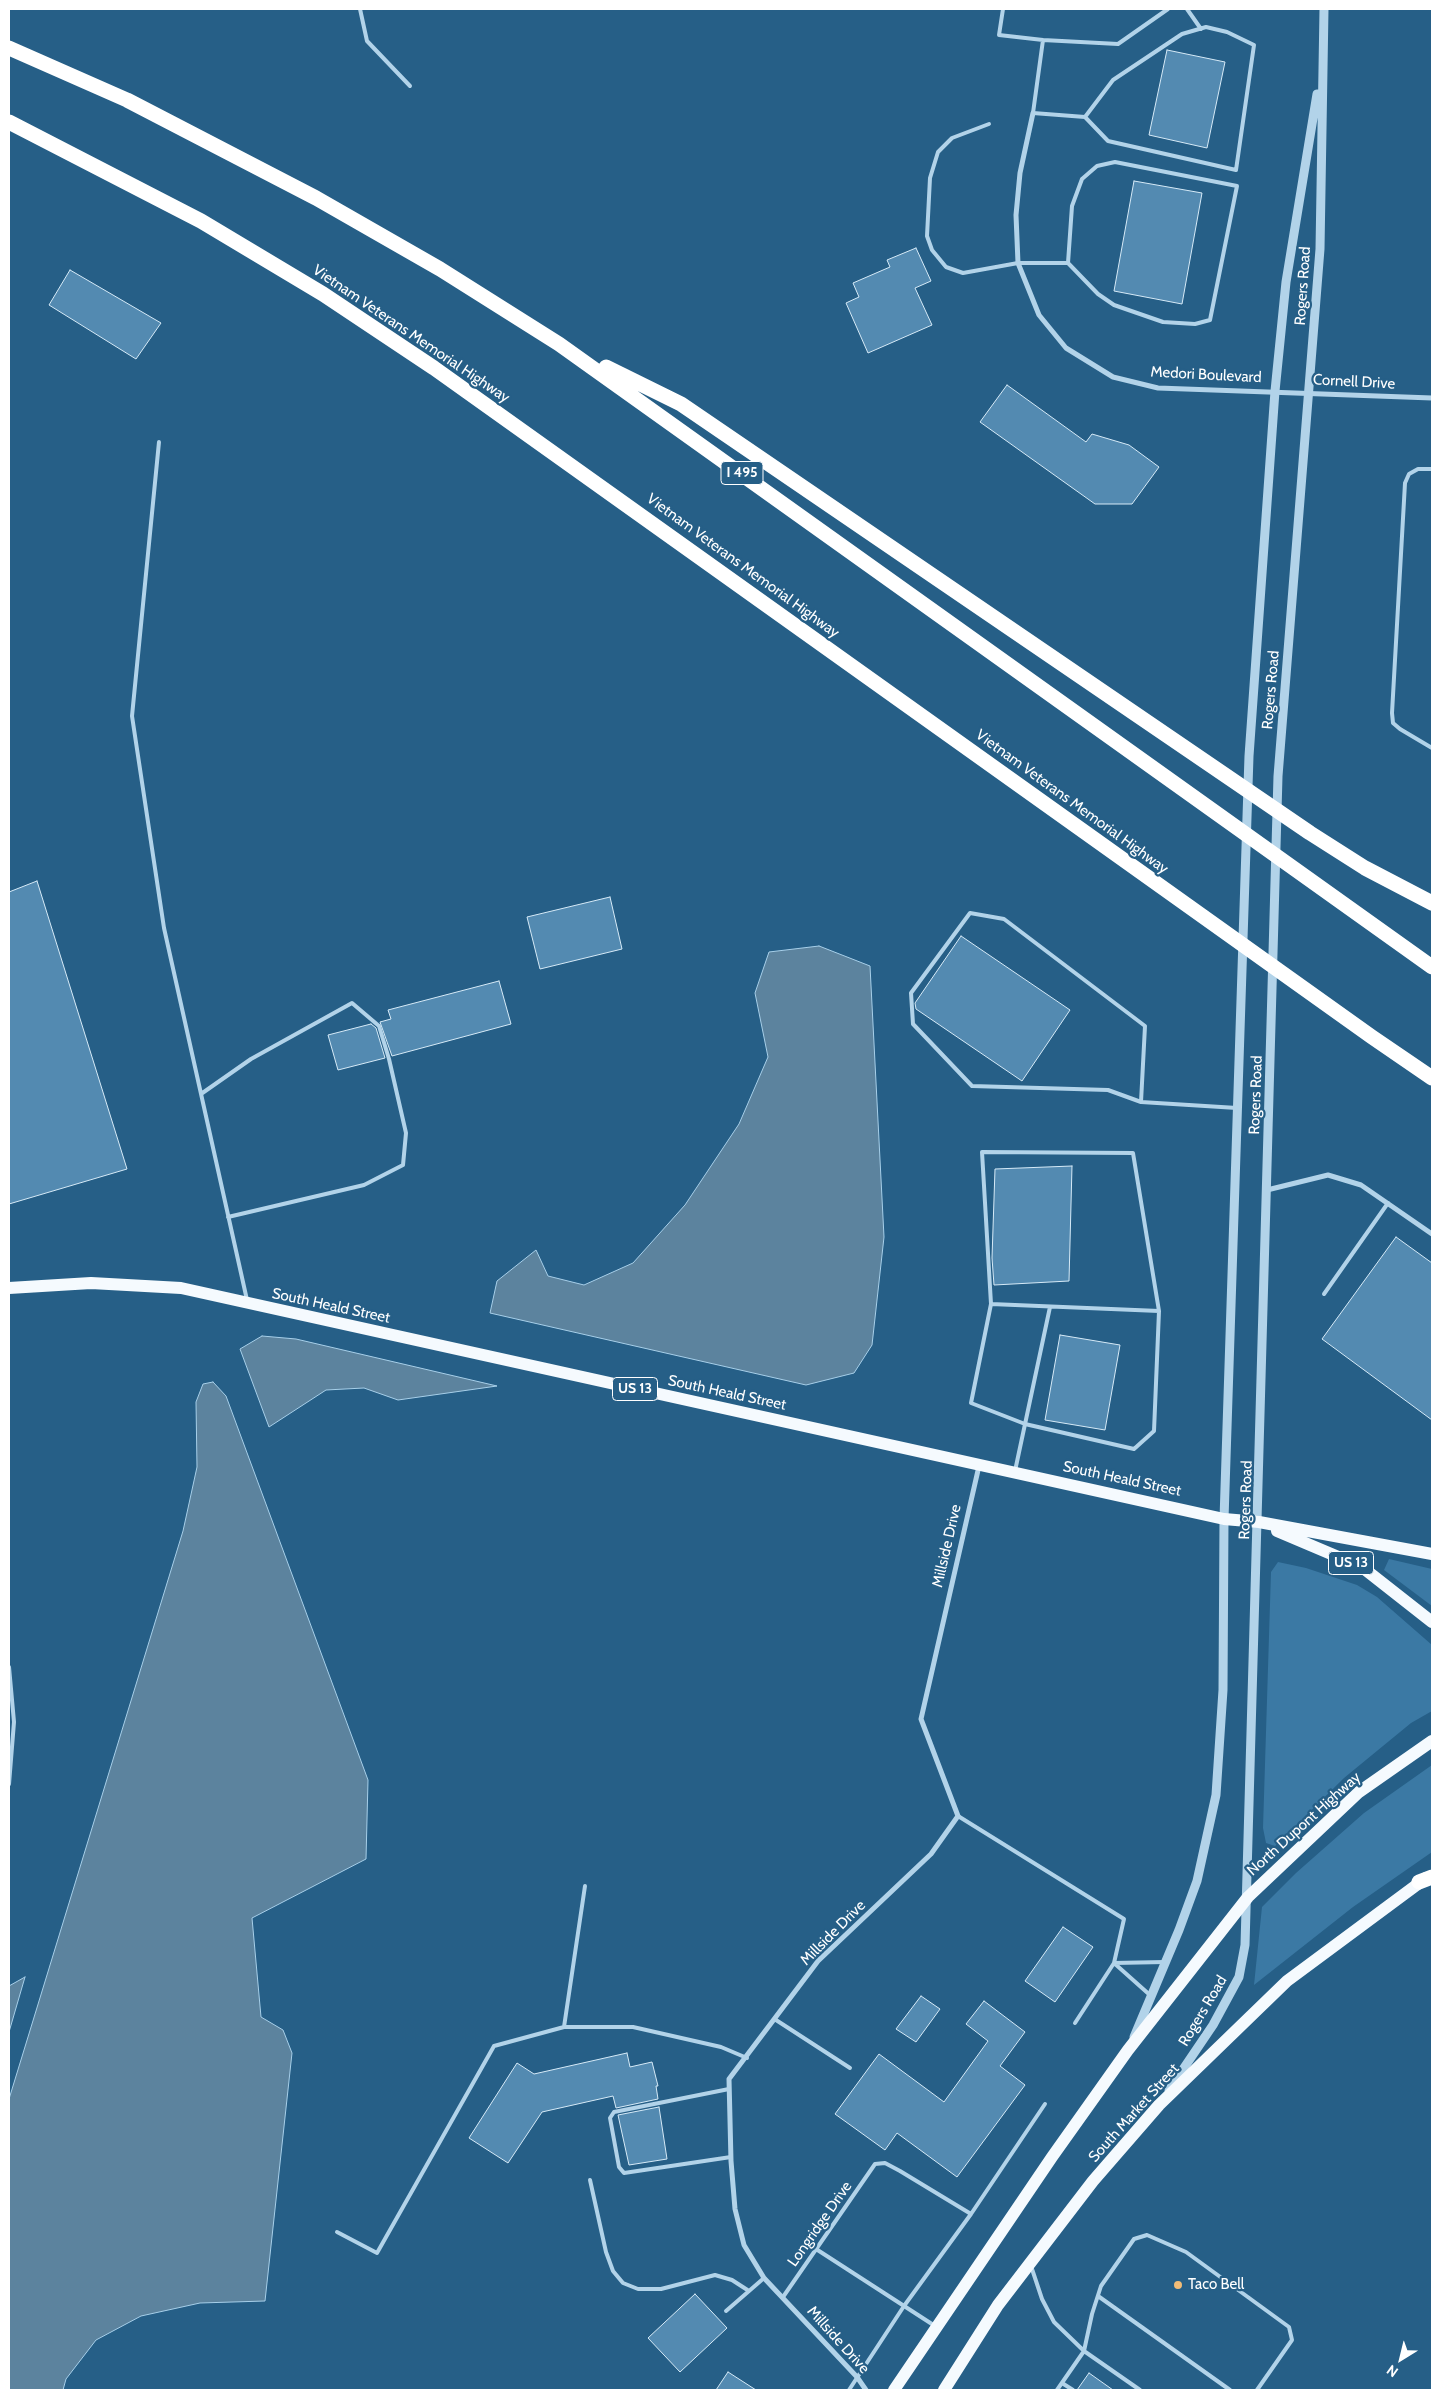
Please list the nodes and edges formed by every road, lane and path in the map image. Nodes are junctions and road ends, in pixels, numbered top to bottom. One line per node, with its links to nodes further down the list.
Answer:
1 (360, 9): 10 (lane)
2 (1003, 9): 7 (lane)
3 (1168, 9): 7 (lane)
4 (1187, 9): 6 (lane)
5 (1324, 9): 9 (street, Rogers Road)
6 (1201, 29): 12 (lane); 12 (lane)
7 (1043, 40): 11 (lane)
8 (9, 48): 17 (highway, I 495)
9 (1322, 64): 18 (street, Rogers Road); 19 (street, Rogers Road)
10 (410, 86)
11 (1033, 113): 12 (lane); 15 (street, Medori Boulevard)
12 (1085, 117)
13 (9, 122): 26 (highway, Vietnam Veterans Memorial Highway)
14 (989, 124): 15 (lane)
15 (1018, 263): 16 (lane); 18 (street, Medori Boulevard)
16 (1068, 263): 16 (lane)
17 (559, 344): 24 (highway); 25 (highway, I 495)
18 (1275, 391): 19 (street, Cornell Drive); 31 (street, Rogers Road)
19 (1309, 392): 20 (street, Cornell Drive); 32 (street, Rogers Road)
20 (1432, 398)
21 (159, 442): 29 (lane)
22 (1432, 469): 23 (lane)
23 (1432, 748)
24 (1432, 903)
25 (1432, 967)
26 (1372, 1037): 27 (highway, Vietnam Veterans Memorial Highway); 28 (highway)
27 (1432, 1078)
28 (1432, 1087)
29 (201, 1094): 34 (lane); 34 (lane)
30 (1140, 1102): 30 (lane); 31 (lane)
31 (1239, 1108): 45 (street, Rogers Road)
32 (1267, 1190): 33 (street); 46 (street, Rogers Road)
33 (1388, 1203): 35 (street); 37 (lane)
34 (228, 1217): 38 (lane)
35 (1432, 1234)
36 (9, 1288): 38 (main road, South Heald Street / US 13)
37 (1324, 1294)
38 (248, 1304): 43 (main road, South Heald Street / US 13)
39 (991, 1304): 40 (lane); 41 (lane); 42 (lane)
40 (1050, 1307): 41 (lane); 42 (lane)
41 (1159, 1311): 42 (lane)
42 (1025, 1424): 44 (lane)
43 (979, 1465): 44 (main road, South Heald Street / US 13); 52 (street, Millside Drive)
44 (1014, 1472): 45 (main road, South Heald Street / US 13)
45 (1224, 1518): 46 (main road, South Heald Street / US 13); 56 (street, Rogers Road)
46 (1259, 1522): 47 (main road, South Heald Street / US 13); 48 (main road, South Heald Street / US 13); 55 (street, Rogers Road)
47 (1432, 1554)
48 (1432, 1622)
49 (9, 1668): 51 (lane)
50 (1432, 1740): 55 (main road, North Dupont Highway)
51 (9, 1784)
52 (958, 1816): 57 (lane); 59 (street, Millside Drive)
53 (1428, 1878): 67 (main road, South Market Street)
54 (585, 1886): 61 (lane)
55 (1248, 1897): 62 (main road); 67 (street, Rogers Road)
56 (1165, 1962): 57 (lane); 58 (street, Rogers Road)
57 (1114, 1963): 58 (lane); 60 (lane)
58 (1151, 1996): 62 (street, Rogers Road)
59 (776, 2020): 63 (street, Millside Drive); 64 (lane)
60 (1075, 2023)
61 (564, 2027): 63 (lane); 71 (lane)
62 (1128, 2050): 80 (main road)
63 (747, 2058): 65 (street, Millside Drive)
64 (850, 2068)
65 (729, 2089): 68 (street, Millside Drive); 68 (lane)
66 (1045, 2104): 70 (lane)
67 (1159, 2105): 73 (main road, South Market Street)
68 (731, 2157): 74 (street, Millside Drive)
69 (590, 2180): 75 (lane)
70 (971, 2214): 72 (lane, Longridge Drive); 78 (lane)
71 (337, 2232)
72 (816, 2249): 77 (lane, Longridge Drive); 78 (lane)
73 (1030, 2264): 81 (lane); 87 (main road, South Market Street)
74 (764, 2278): 75 (lane); 77 (street, Millside Drive)
75 (749, 2292): 79 (lane)
76 (1098, 2296): 81 (lane); 91 (lane); 92 (lane)
77 (783, 2297): 82 (street, Millside Drive)
78 (904, 2306): 80 (lane); 82 (lane)
79 (726, 2311)
80 (937, 2327): 86 (main road)
81 (1084, 2351): 83 (lane); 90 (lane)
82 (856, 2377): 84 (lane); 85 (street, Millside Drive)
83 (1062, 2383): 88 (lane); 89 (lane)
84 (849, 2390)
85 (866, 2390)
86 (894, 2390)
87 (944, 2390)
88 (1057, 2390)
89 (1073, 2390)
90 (1140, 2390)
91 (1230, 2390)
92 (1257, 2390)

